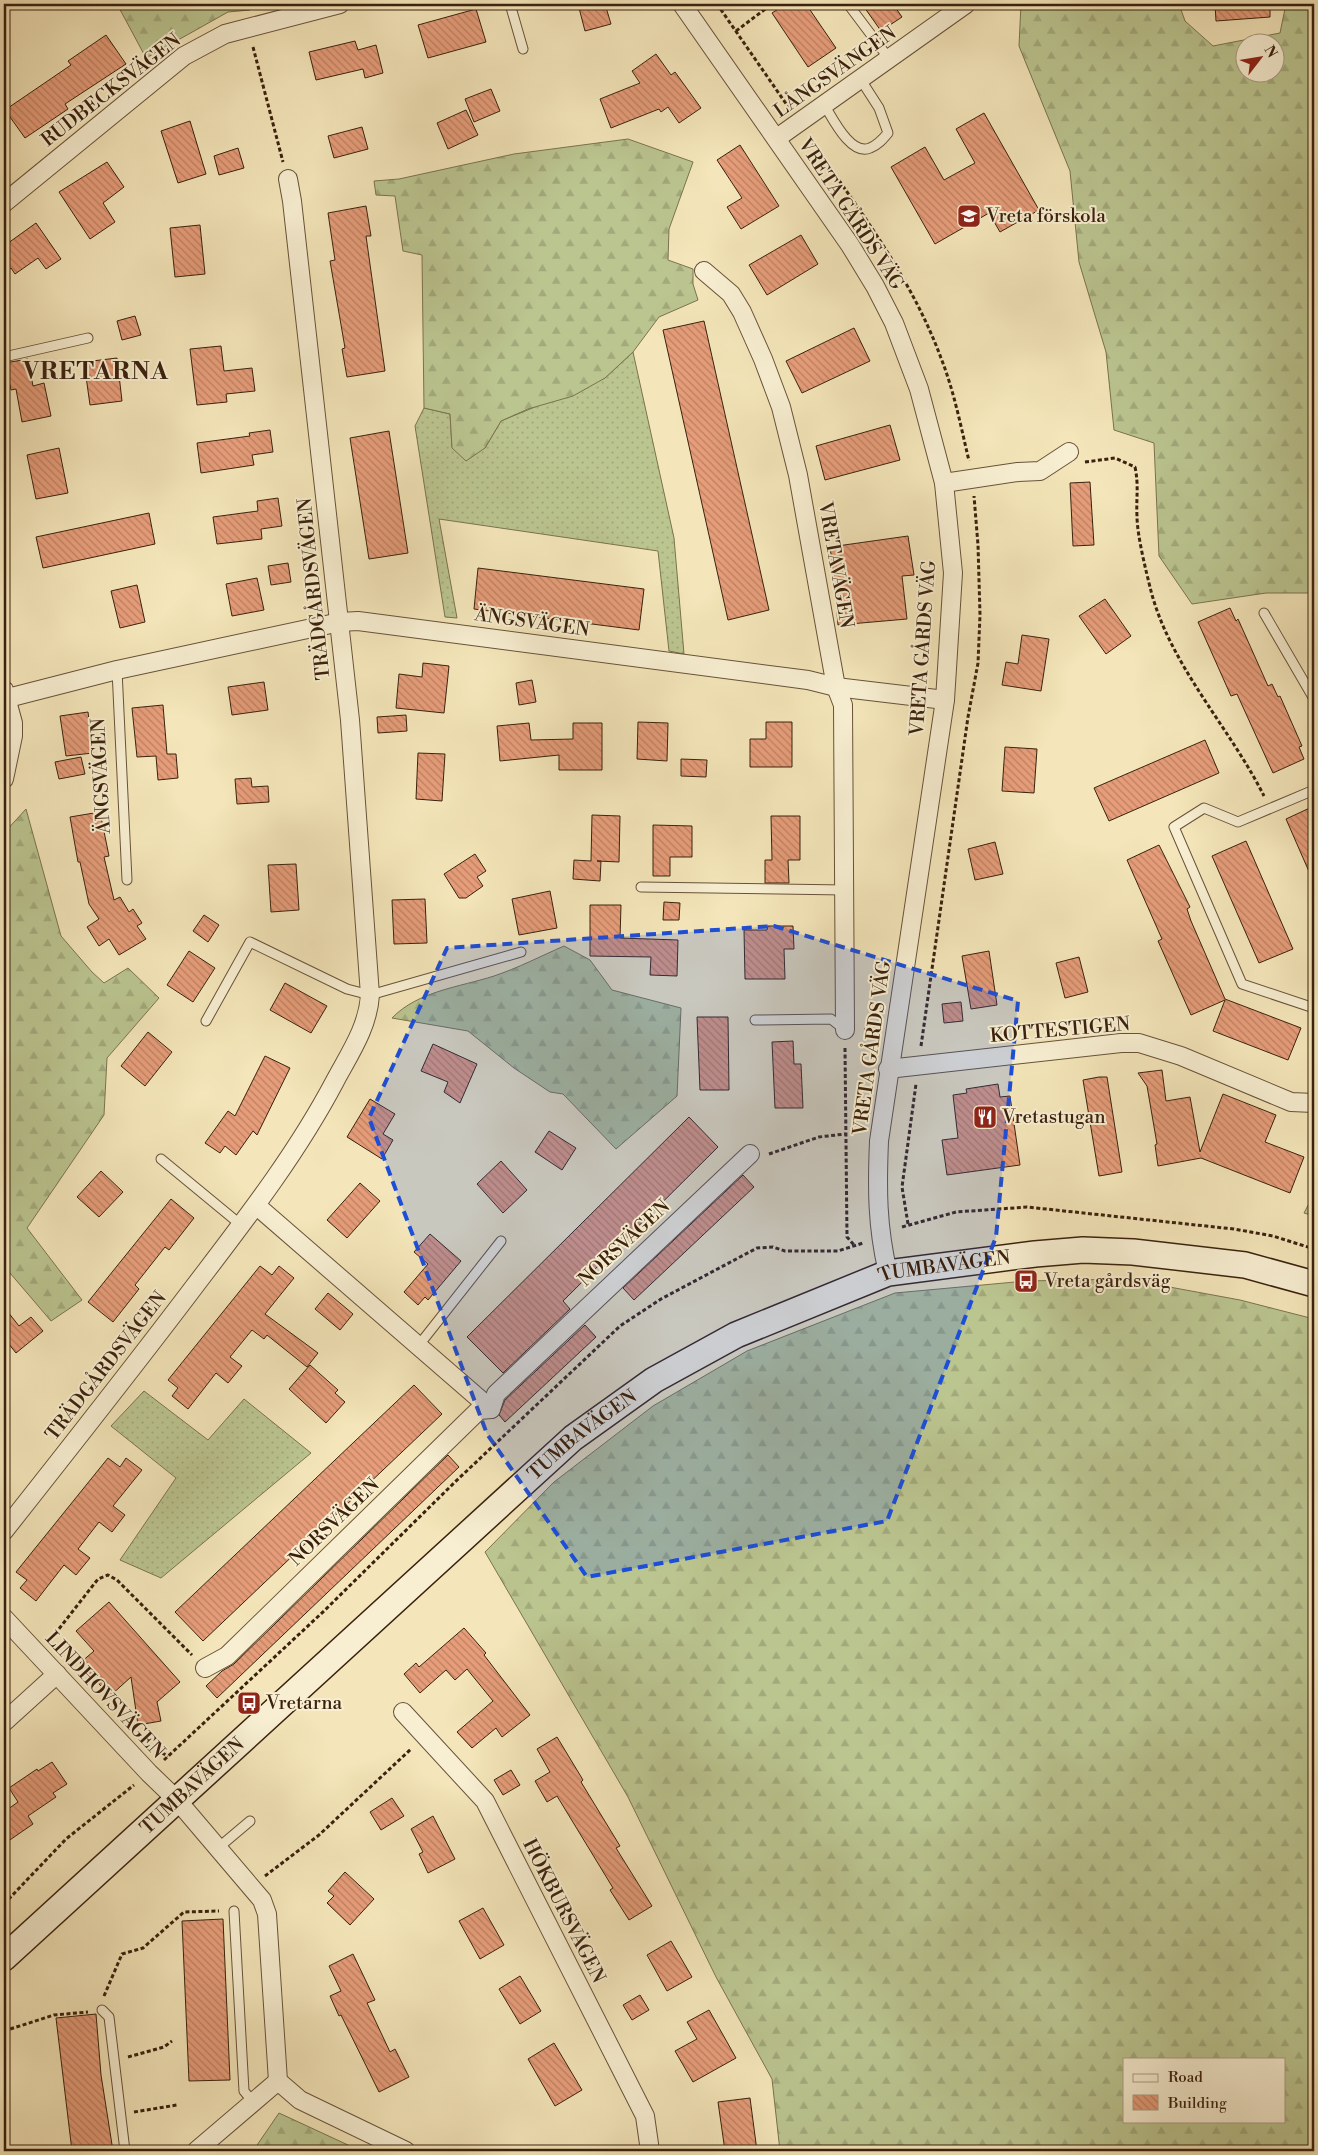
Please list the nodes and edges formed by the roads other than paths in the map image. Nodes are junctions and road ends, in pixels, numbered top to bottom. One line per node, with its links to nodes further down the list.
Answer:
1 (340, 4): 6 (street, RUDBECKSVÄGEN)
2 (510, 4): 7 (lane)
3 (682, 4): 11 (street, VRETA GÅRDS VÄG)
4 (848, 4): 8 (lane)
5 (963, 5): 8 (street, LÅNGSVÄNGEN)
6 (309, 8): 13 (street, RUDBECKSVÄGEN)
7 (522, 49)
8 (890, 60): 9 (street, LÅNGSVÄNGEN)
9 (861, 80): 10 (street, LÅNGSVÄNGEN); 10 (lane)
10 (825, 106): 11 (street, LÅNGSVÄNGEN)
11 (777, 138): 18 (street, VRETA GÅRDS VÄG)
12 (288, 180): 20 (street, TRÄDGÅRDSVÄGEN)
13 (4, 203)
14 (704, 271): 22 (street, VRETAVÄGEN)
15 (88, 338): 16 (lane)
16 (4, 357)
17 (1069, 452): 18 (street)
18 (944, 483): 24 (street, VRETA GÅRDS VÄG)
19 (1264, 613): 25 (lane)
20 (340, 622): 21 (street, ÄNGSVÄGEN); 22 (street, ÄNGSVÄGEN); 32 (street, TRÄDGÅRDSVÄGEN)
21 (117, 670): 23 (street, ÄNGSVÄGEN); 28 (lane, ÄNGSVÄGEN)
22 (836, 687): 24 (street, ÄNGSVÄGEN); 30 (street, VRETAVÄGEN)
23 (5, 696): 26 (street)
24 (945, 700): 37 (street, VRETA GÅRDS VÄG)
25 (1314, 700)
26 (4, 779)
27 (1314, 790): 33 (lane)
28 (127, 880)
29 (641, 887): 30 (lane)
30 (845, 890): 36 (street, VRETAVÄGEN)
31 (521, 952): 32 (lane)
32 (370, 995): 35 (lane); 41 (street, TRÄDGÅRDSVÄGEN)
33 (1314, 1008)
34 (755, 1020): 36 (lane)
35 (206, 1021)
36 (845, 1030)
37 (888, 1069): 38 (street, KOTTESTIGEN); 44 (street, VRETA GÅRDS VÄG)
38 (1314, 1103)
39 (750, 1154): 47 (street, NORSVÄGEN)
40 (161, 1159): 42 (lane)
41 (257, 1206): 42 (street, TRÄDGÅRDSVÄGEN); 46 (street)
42 (241, 1225): 48 (street, TRÄDGÅRDSVÄGEN)
43 (501, 1241): 46 (lane)
44 (888, 1273): 45 (main road, TUMBAVÄGEN); 54 (main road, TUMBAVÄGEN)
45 (1314, 1284)
46 (419, 1345): 47 (street)
47 (491, 1409): 50 (street, NORSVÄGEN)
48 (4, 1531)
49 (4, 1618): 51 (street, LINDHOVSVÄGEN)
50 (206, 1668)
51 (57, 1674): 53 (street); 54 (street, LINDHOVSVÄGEN)
52 (403, 1712): 65 (street, HÖKBURSVÄGEN)
53 (4, 1722)
54 (177, 1800): 56 (street, LINDHOVSVÄGEN); 58 (main road, TUMBAVÄGEN)
55 (250, 1821): 56 (lane)
56 (218, 1848): 60 (street, LINDHOVSVÄGEN)
57 (234, 1911): 61 (lane)
58 (4, 1958)
59 (102, 2010): 62 (lane)
60 (278, 2081): 61 (street); 64 (street)
61 (253, 2102): 63 (street)
62 (125, 2151)
63 (196, 2151)
64 (406, 2151)
65 (650, 2151)

